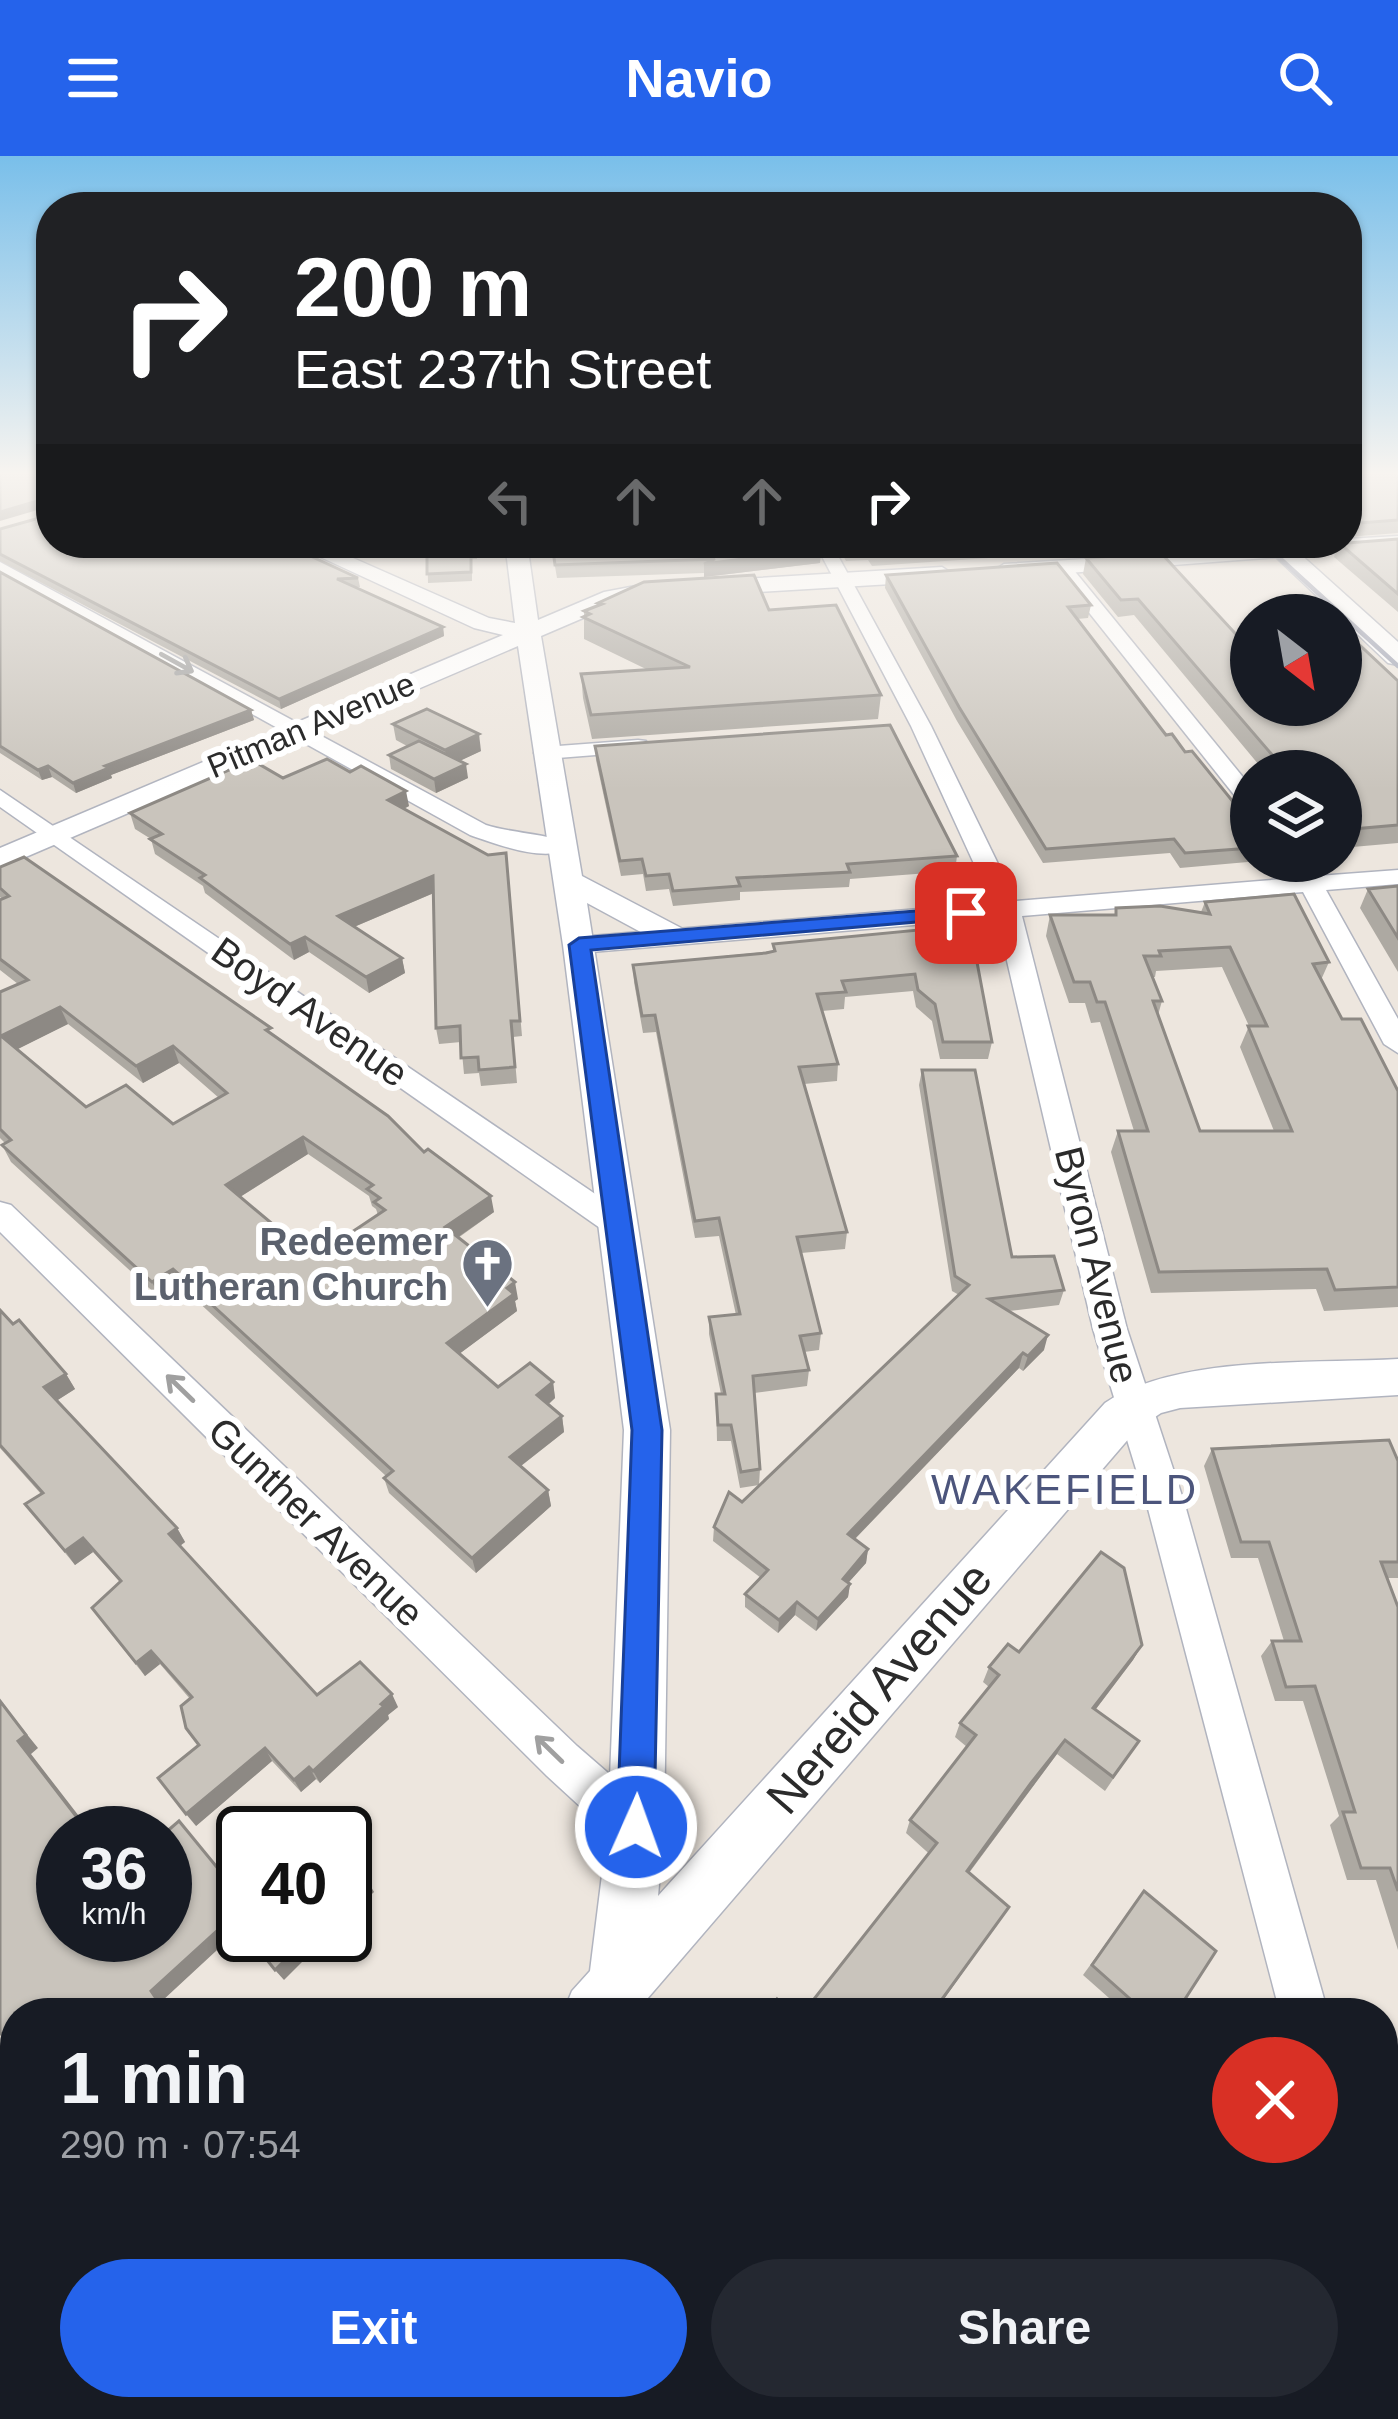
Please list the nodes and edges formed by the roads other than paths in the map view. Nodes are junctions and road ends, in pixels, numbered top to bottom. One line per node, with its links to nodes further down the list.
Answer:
1 (21, 579): 11 (street, one-way to 11)
2 (379, 579): 8 (street)
3 (521, 579): 9 (street)
4 (867, 579): 7 (street, Pitman Avenue)
5 (1070, 579): 14 (street)
6 (1312, 579): 10 (main road)
7 (842, 580): 9 (street, Pitman Avenue); 23 (street, Byron Avenue)
8 (431, 602): 9 (street); 9 (street)
9 (525, 613): 11 (street, Pitman Avenue); 13 (street)
10 (1398, 657)
11 (300, 730): 16 (street, Pitman Avenue); 18 (street)
12 (673, 744): 13 (street)
13 (544, 753): 18 (street)
14 (1230, 776)
15 (0, 797): 16 (street, Boyd Avenue)
16 (55, 835): 17 (street, Pitman Avenue); 28 (street, Boyd Avenue)
17 (0, 859)
18 (564, 863): 24 (street); 25 (street)
19 (1362, 875): 20 (street)
20 (1398, 877)
21 (1230, 882): 23 (street)
22 (1310, 882): 26 (street)
23 (1009, 910): 24 (street); 30 (street, Byron Avenue)
24 (672, 936): 25 (street)
25 (579, 945): 28 (street)
26 (1398, 1044)
27 (0, 1213): 31 (street, Gunther Avenue, one-way to 27)
28 (621, 1227): 31 (street)
29 (1398, 1377): 30 (street, Nereid Avenue)
30 (1133, 1406): 33 (street, Nereid Avenue); 34 (street, Byron Avenue)
31 (636, 1827): 32 (street)
32 (611, 1998)
33 (614, 1998)
34 (1300, 1998)

